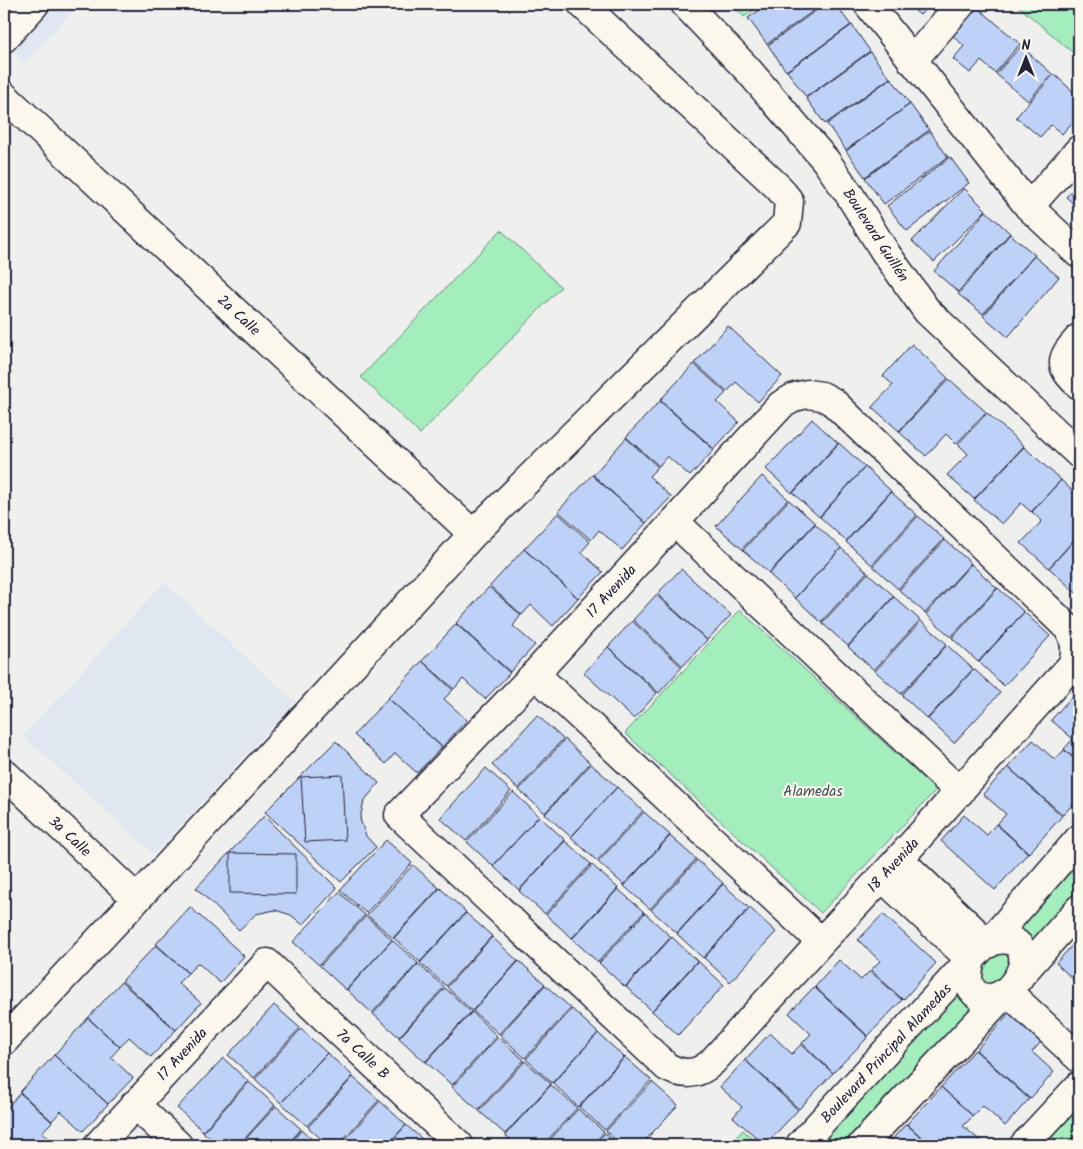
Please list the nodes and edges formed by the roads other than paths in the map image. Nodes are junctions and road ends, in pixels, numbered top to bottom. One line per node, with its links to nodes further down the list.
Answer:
1 (35, 4): 6 (street)
2 (582, 4): 16 (street)
3 (686, 4): 14 (street, Boulevard Guillén)
4 (868, 4): 7 (street)
5 (961, 4): 7 (street)
6 (4, 38)
7 (912, 61): 10 (street)
8 (4, 96): 16 (street, 2a Calle)
9 (1079, 150): 10 (street)
10 (1029, 207): 11 (street)
11 (1079, 254)
12 (1079, 338): 13 (street)
13 (1079, 384)
14 (1079, 454)
15 (675, 522): 17 (street, 17 Avenida); 18 (street, 17 Avenida); 20 (street)
16 (473, 534): 23 (street)
17 (1072, 665): 20 (street, 18 Avenida)
18 (535, 674): 25 (street); 32 (street, 17 Avenida)
19 (4, 774): 23 (street, 3a Calle)
20 (960, 792): 22 (street, 18 Avenida)
21 (1079, 839): 26 (street, Boulevard Principal Alamedas)
22 (890, 868): 25 (street, 18 Avenida); 26 (street)
23 (137, 899): 30 (street)
24 (1079, 909): 28 (street)
25 (821, 942): 32 (street, 18 Avenida)
26 (979, 952): 28 (street); 28 (street, Boulevard Principal Alamedas); 39 (street, Boulevard Principal Alamedas)
27 (267, 963): 34 (street, 17 Avenida); 38 (street, 7a Calle B)
28 (1012, 984): 29 (street); 31 (street); 40 (street)
29 (1079, 1032)
30 (4, 1041)
31 (1079, 1058)
32 (712, 1062)
33 (1079, 1086): 35 (street)
34 (135, 1104): 36 (street, 17 Avenida); 37 (street)
35 (1030, 1143)
36 (98, 1145)
37 (178, 1145)
38 (459, 1145)
39 (800, 1145)
40 (862, 1145)

